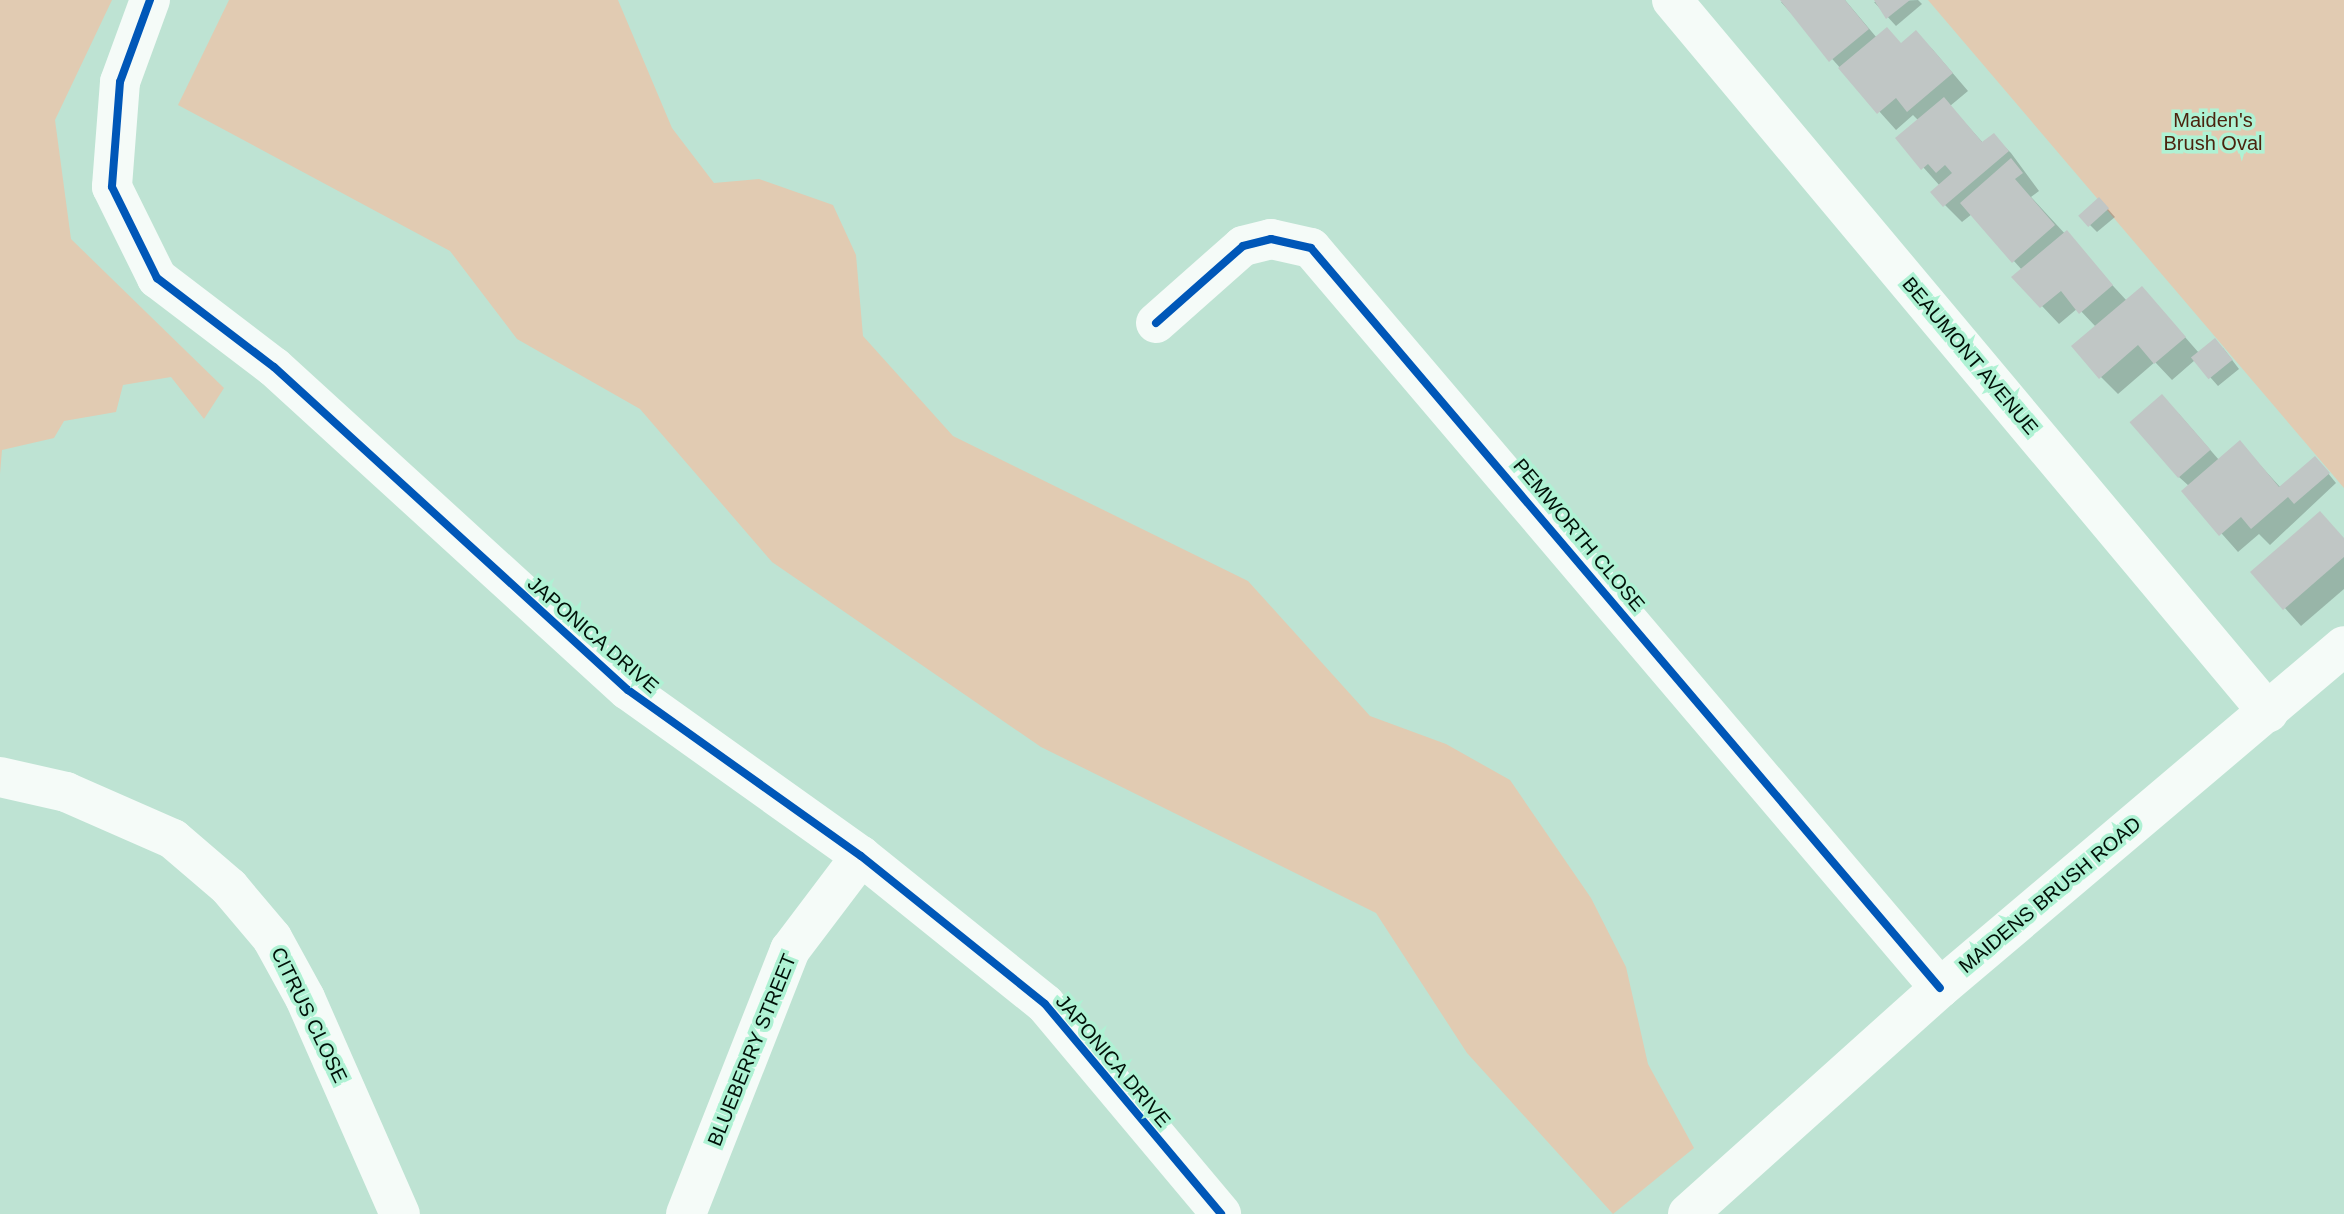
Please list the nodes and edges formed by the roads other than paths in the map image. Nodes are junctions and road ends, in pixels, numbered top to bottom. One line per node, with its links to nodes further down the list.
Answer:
1 (150, 0): 7 (street, JAPONICA DRIVE)
2 (1672, 0): 5 (street, BEAUMONT AVENUE)
3 (1156, 323): 8 (street, PEMWORTH CLOSE)
4 (2344, 646): 5 (street, MAIDENS BRUSH ROAD)
5 (2268, 712): 8 (street, MAIDENS BRUSH ROAD)
6 (0, 777): 9 (street, CITRUS CLOSE)
7 (861, 856): 10 (street, BLUEBERRY STREET); 11 (street, JAPONICA DRIVE)
8 (1940, 988): 12 (street, MAIDENS BRUSH ROAD)
9 (400, 1214)
10 (686, 1214)
11 (1221, 1214)
12 (1688, 1214)

